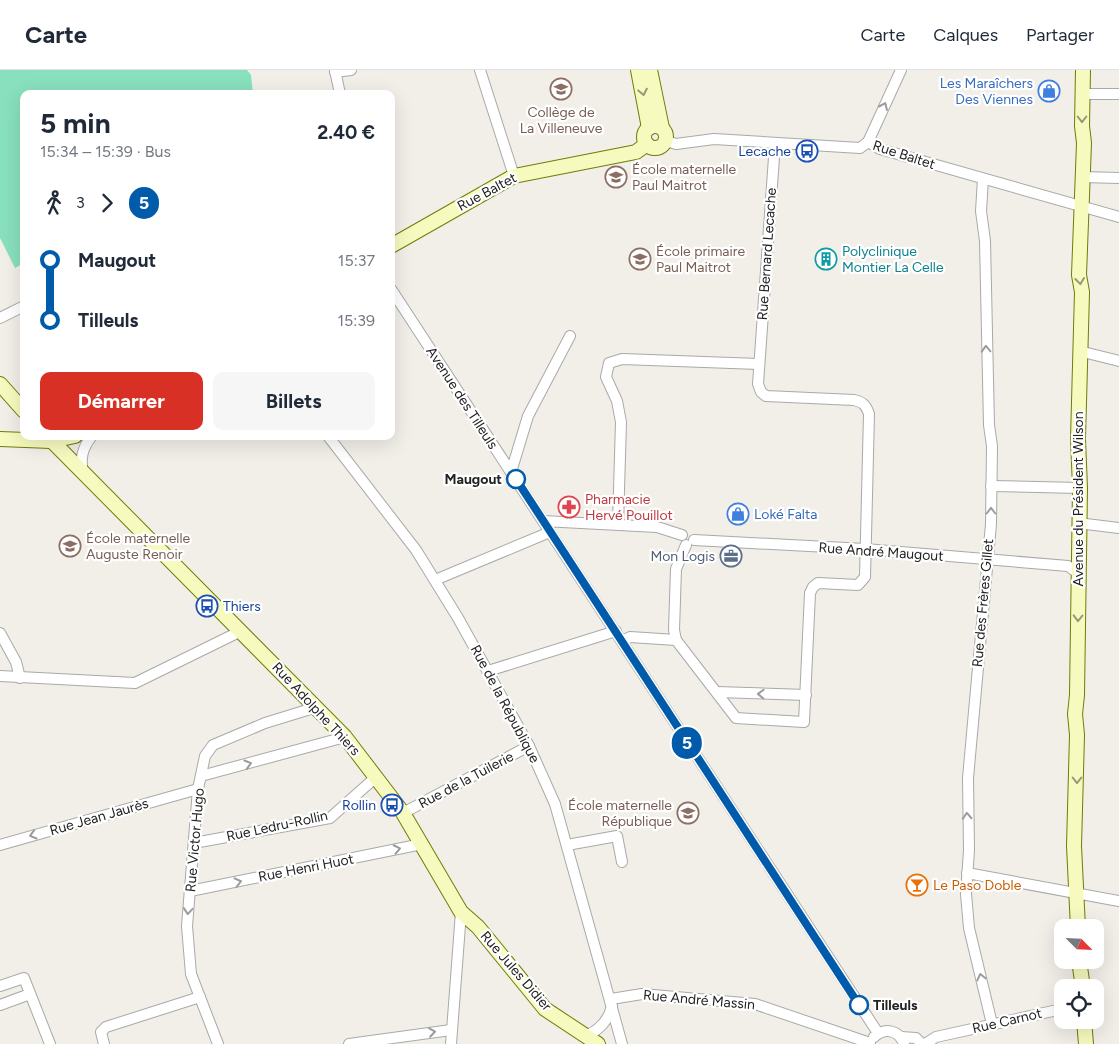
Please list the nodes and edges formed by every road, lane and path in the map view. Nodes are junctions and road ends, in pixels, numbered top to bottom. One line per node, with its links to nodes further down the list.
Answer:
1 (351, 70): 7 (street)
2 (480, 70): 14 (street)
3 (638, 70): 11 (street, one-way to 11)
4 (650, 70): 11 (street)
5 (901, 70): 12 (street, one-way to 5)
6 (1083, 70): 9 (street, Avenue du Président Wilson)
7 (335, 71): 8 (street)
8 (339, 90)
9 (1082, 94): 10 (street); 15 (street, Avenue du Président Wilson, one-way to 15)
10 (1119, 94)
11 (659, 132): 13 (street, Rue Baltet); 14 (street, Rue Baltet)
12 (868, 142): 13 (street, Rue Baltet); 17 (street, Rue Baltet)
13 (774, 143): 27 (street, Rue Bernard Lecache)
14 (514, 176): 20 (street, Rue Baltet)
15 (1082, 178): 16 (street); 18 (street, Avenue du Président Wilson)
16 (1119, 178)
17 (983, 179): 18 (street, Rue Baltet); 39 (street, Rue des Frères Gillet, one-way to 17)
18 (1081, 206): 19 (street, Rue Baltet); 25 (street, Avenue du Président Wilson, one-way to 25)
19 (1119, 217)
20 (395, 244)
21 (395, 295): 37 (street, Avenue des Tilleuls)
22 (20, 308): 23 (street)
23 (0, 318)
24 (570, 336): 37 (street)
25 (1079, 351): 26 (street); 40 (street, Avenue du Président Wilson)
26 (1119, 360)
27 (760, 364): 43 (street); 47 (street, Rue Bernard Lecache)
28 (0, 384): 29 (street)
29 (20, 406)
30 (20, 432): 31 (street)
31 (0, 434)
32 (0, 439): 33 (street)
33 (20, 439)
34 (51, 440): 38 (street, Rue Adolphe Thiers)
35 (90, 440): 38 (street)
36 (331, 440): 50 (street, Rue de la République)
37 (511, 472): 41 (street, Avenue des Tilleuls)
38 (83, 474): 51 (street, Rue Adolphe Thiers)
39 (991, 486): 40 (street); 48 (street, Rue des Frères Gillet, one-way to 39)
40 (1080, 488): 42 (street, Avenue du Président Wilson)
41 (543, 521): 43 (street); 45 (street, Avenue des Tilleuls)
42 (1078, 523): 44 (street); 49 (street, Avenue du Président Wilson)
43 (618, 524): 46 (street, Rue André Maugout)
44 (1119, 528)
45 (550, 532): 50 (street); 52 (street, Avenue des Tilleuls)
46 (690, 542): 47 (street, Rue André Maugout); 54 (street)
47 (865, 549): 48 (street, Rue André Maugout); 60 (street)
48 (987, 559): 49 (street, Rue André Maugout); 73 (street, Rue des Frères Gillet, one-way to 48)
49 (1073, 570): 75 (street, Avenue du Président Wilson, one-way to 75)
50 (435, 580): 56 (street, Rue de la République)
51 (241, 630): 58 (street); 61 (street, Rue Adolphe Thiers)
52 (616, 631): 55 (street, Avenue des Tilleuls); 56 (street)
53 (0, 633): 58 (street)
54 (676, 640): 55 (street); 59 (street)
55 (622, 641): 88 (street, Avenue des Tilleuls)
56 (488, 671): 63 (street, Rue de la République)
57 (0, 676): 58 (street)
58 (20, 678)
59 (717, 692): 60 (street, one-way to 59); 60 (street)
60 (806, 695)
61 (317, 706): 62 (street, Rue Adolphe Thiers); 64 (street, Rue Victor Hugo)
62 (345, 737): 64 (street, one-way to 62); 65 (street, Rue Adolphe Thiers)
63 (529, 746): 67 (street, Rue de la Tuilerie); 70 (street, Rue de la République)
64 (201, 776): 66 (street, Rue Victor Hugo)
65 (376, 777): 67 (street, Rue Adolphe Thiers); 68 (street, Rue Ledru-Rollin)
66 (198, 789): 68 (street, Rue Victor Hugo); 71 (street, Rue Jean Jaurès, one-way to 71)
67 (403, 813): 69 (street, Rue Adolphe Thiers)
68 (194, 843): 74 (street, Rue Victor Hugo)
69 (422, 844): 74 (street, Rue Henri Huot, one-way to 69); 77 (street, Rue Adolphe Thiers)
70 (567, 844): 72 (street); 82 (street, Rue de la République)
71 (0, 845)
72 (622, 862)
73 (967, 873): 75 (street); 85 (street, Rue des Frères Gillet, one-way to 73)
74 (190, 891): 81 (street, Rue Victor Hugo, one-way to 81)
75 (1077, 893): 76 (street); 78 (street, Avenue du Président Wilson)
76 (1119, 901)
77 (461, 912): 87 (street); 89 (street, Rue Jules Didier)
78 (1078, 919)
79 (0, 986): 80 (street)
80 (30, 994): 83 (street); 91 (street)
81 (200, 997): 92 (street); 93 (street, Rue Victor Hugo)
82 (612, 1002): 89 (street); 97 (street, Rue de la République); 98 (street, Rue André Massin)
83 (0, 1005)
84 (1054, 1011): 85 (street, Rue Carnot)
85 (992, 1024): 99 (street, Rue Carnot)
86 (1085, 1029): 100 (street)
87 (451, 1030): 94 (street, one-way to 87); 95 (street)
88 (878, 1033): 90 (street); 98 (street)
89 (584, 1036): 96 (street, Rue Jules Didier)
90 (903, 1041): 99 (street)
91 (50, 1044)
92 (104, 1044)
93 (218, 1044)
94 (349, 1044)
95 (451, 1044)
96 (598, 1044)
97 (622, 1044)
98 (870, 1044)
99 (923, 1044)
100 (1086, 1044)

